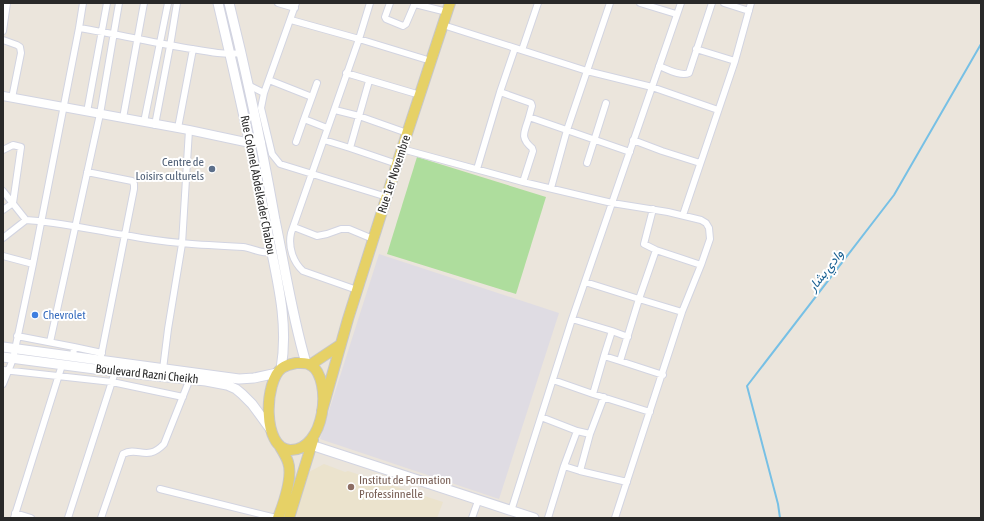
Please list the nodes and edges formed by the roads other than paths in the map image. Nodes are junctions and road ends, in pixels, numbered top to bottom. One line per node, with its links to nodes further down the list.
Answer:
1 (7, 3): 28 (street)
2 (83, 3): 27 (street)
3 (107, 3): 29 (street)
4 (119, 3): 30 (street)
5 (144, 3): 33 (street)
6 (168, 3): 34 (street)
7 (177, 3): 35 (street)
8 (218, 3): 40 (main road, Rue Colonel Abdelkader Chabou)
9 (229, 3): 41 (main road, Rue Colonel Abdelkader Chabou)
10 (278, 3): 21 (street)
11 (370, 3): 31 (street)
12 (390, 3): 13 (street)
13 (415, 3): 22 (street)
14 (538, 3): 39 (street)
15 (610, 3): 45 (street)
16 (640, 3): 24 (street)
17 (681, 3): 24 (street)
18 (712, 3): 38 (street)
19 (724, 3): 23 (street)
20 (751, 3): 23 (street)
21 (296, 6): 25 (street)
22 (449, 8): 26 (main road, Rue 1er Novembre)
23 (749, 11): 43 (street)
24 (676, 14): 44 (street)
25 (291, 20): 31 (street); 47 (street)
26 (443, 25): 36 (street); 42 (main road, Rue 1er Novembre)
27 (80, 28): 29 (street); 59 (street)
28 (3, 31)
29 (102, 32): 30 (street); 62 (street)
30 (114, 34): 33 (street); 63 (street)
31 (359, 39): 42 (street); 46 (street)
32 (3, 40): 57 (street)
33 (138, 40): 34 (street); 65 (street)
34 (160, 44): 35 (street); 68 (street)
35 (170, 46): 37 (street); 69 (street)
36 (515, 48): 39 (street); 52 (street)
37 (193, 49): 40 (street); 70 (street)
38 (696, 49): 43 (street); 44 (street)
39 (522, 50): 45 (street)
40 (230, 54): 41 (street); 79 (main road, Rue Colonel Abdelkader Chabou)
41 (241, 54): 50 (main road, Rue Colonel Abdelkader Chabou)
42 (431, 61): 54 (main road, Rue 1er Novembre)
43 (735, 61): 61 (street)
44 (659, 66): 51 (street)
45 (587, 71): 51 (street); 73 (street)
46 (346, 73): 48 (street); 60 (street)
47 (269, 80): 53 (street); 56 (street)
48 (369, 81): 54 (street); 64 (street)
49 (318, 82): 56 (street)
50 (248, 84): 53 (street); 80 (main road, Rue Colonel Abdelkader Chabou)
51 (652, 87): 61 (street); 77 (street)
52 (500, 92): 66 (street); 88 (street)
53 (264, 93): 90 (street)
54 (420, 95): 74 (main road, Rue 1er Novembre)
55 (3, 96): 57 (street)
56 (312, 97): 67 (street)
57 (12, 98): 59 (street)
58 (606, 103): 76 (street)
59 (64, 108): 62 (street); 101 (street)
60 (334, 110): 64 (street); 71 (street)
61 (718, 110): 87 (street)
62 (87, 112): 63 (street)
63 (100, 114): 65 (street); 89 (street)
64 (359, 116): 74 (street); 81 (street)
65 (123, 118): 68 (street)
66 (529, 118): 73 (street); 91 (street)
67 (304, 119): 71 (street); 78 (street)
68 (144, 122): 69 (street)
69 (155, 125): 70 (street)
70 (178, 128): 72 (street)
71 (327, 128): 75 (street)
72 (189, 130): 79 (street); 107 (street)
73 (567, 130): 76 (street); 92 (street)
74 (407, 133): 82 (main road, Rue 1er Novembre)
75 (324, 140): 81 (street); 90 (street)
76 (594, 140): 84 (street); 85 (street)
77 (633, 140): 84 (street); 87 (street)
78 (296, 142)
79 (250, 143): 80 (street); 109 (main road, Rue Colonel Abdelkader Chabou)
80 (261, 143): 130 (main road, Rue Colonel Abdelkader Chabou)
81 (350, 148): 86 (street)
82 (402, 149): 86 (main road, Rue 1er Novembre); 88 (street)
83 (3, 150): 96 (street)
84 (630, 152): 95 (street)
85 (587, 163)
86 (397, 164): 94 (main road, Rue 1er Novembre)
87 (700, 164): 99 (street)
88 (477, 169): 91 (street)
89 (87, 172): 102 (street); 104 (street)
90 (311, 174): 94 (street); 103 (street)
91 (523, 182): 92 (street)
92 (551, 188): 95 (street)
93 (3, 191): 96 (street)
94 (387, 197): 106 (main road, Rue 1er Novembre)
95 (612, 202): 98 (street); 113 (street)
96 (13, 203): 97 (street); 100 (street)
97 (3, 210)
98 (653, 210): 99 (street); 108 (street)
99 (683, 215): 112 (street)
100 (26, 220): 101 (street); 105 (street)
101 (42, 220): 102 (street); 111 (street)
102 (76, 226): 104 (street); 121 (street)
103 (294, 227): 106 (street); 114 (street)
104 (125, 236): 107 (street); 127 (street)
105 (3, 238)
106 (373, 239): 114 (main road, Rue 1er Novembre)
107 (182, 244): 109 (street); 132 (street)
108 (656, 250): 112 (street); 115 (street)
109 (272, 251): 134 (main road, Rue Colonel Abdelkader Chabou)
110 (3, 256): 111 (street)
111 (33, 264): 119 (street)
112 (701, 265): 116 (street)
113 (585, 282): 115 (street); 117 (street)
114 (357, 290): 122 (main road, Rue 1er Novembre)
115 (639, 299): 116 (street); 120 (street)
116 (682, 312): 136 (street)
117 (572, 319): 118 (street); 139 (street)
118 (612, 331): 120 (street); 126 (street)
119 (17, 336): 121 (street); 124 (street)
120 (628, 337): 129 (street)
121 (50, 342): 125 (street)
122 (340, 345): 130 (main road); 145 (main road, Rue 1er Novembre)
123 (3, 346): 124 (main road, Boulevard Razni Cheikh)
124 (15, 348): 125 (main road, Boulevard Razni Cheikh); 128 (street)
125 (73, 352): 127 (main road, Boulevard Razni Cheikh)
126 (604, 356): 129 (street); 142 (street)
127 (101, 357): 132 (main road, Boulevard Razni Cheikh)
128 (8, 358): 131 (main road, Boulevard Razni Cheikh); 133 (street)
129 (620, 360): 136 (street)
130 (308, 364): 134 (main road); 145 (main road)
131 (62, 365): 135 (main road, Boulevard Razni Cheikh); 137 (street)
132 (163, 369): 138 (main road, Boulevard Razni Cheikh)
133 (5, 370): 137 (street); 141 (street)
134 (279, 371): 138 (main road, Boulevard Razni Cheikh); 148 (main road)
135 (115, 372): 138 (main road, Boulevard Razni Cheikh); 140 (street)
136 (663, 375): 146 (street)
137 (58, 376): 140 (street); 159 (street)
138 (191, 376): 143 (street); 148 (main road, Boulevard Razni Cheikh)
139 (553, 380): 142 (street); 147 (street)
140 (112, 382): 143 (street); 161 (street)
141 (3, 384)
142 (593, 394): 144 (street)
143 (183, 397): 162 (street)
144 (604, 397): 146 (street); 150 (street)
145 (322, 411): 152 (main road)
146 (650, 412): 155 (street)
147 (541, 418): 149 (street); 158 (street)
148 (271, 430): 151 (main road)
149 (577, 430): 150 (street); 153 (street)
150 (590, 434): 154 (street)
151 (278, 443): 152 (main road); 163 (main road)
152 (309, 443): 157 (main road); 164 (main road)
153 (564, 466): 154 (street); 167 (street)
154 (580, 471): 155 (street)
155 (627, 482): 168 (street)
156 (160, 489): 163 (street)
157 (478, 501): 158 (main road); 165 (street)
158 (511, 511): 166 (main road)
159 (14, 516): 160 (street)
160 (31, 518)
161 (68, 518)
162 (101, 518)
163 (277, 518)
164 (289, 518)
165 (472, 518)
166 (534, 518)
167 (548, 518)
168 (615, 518)

